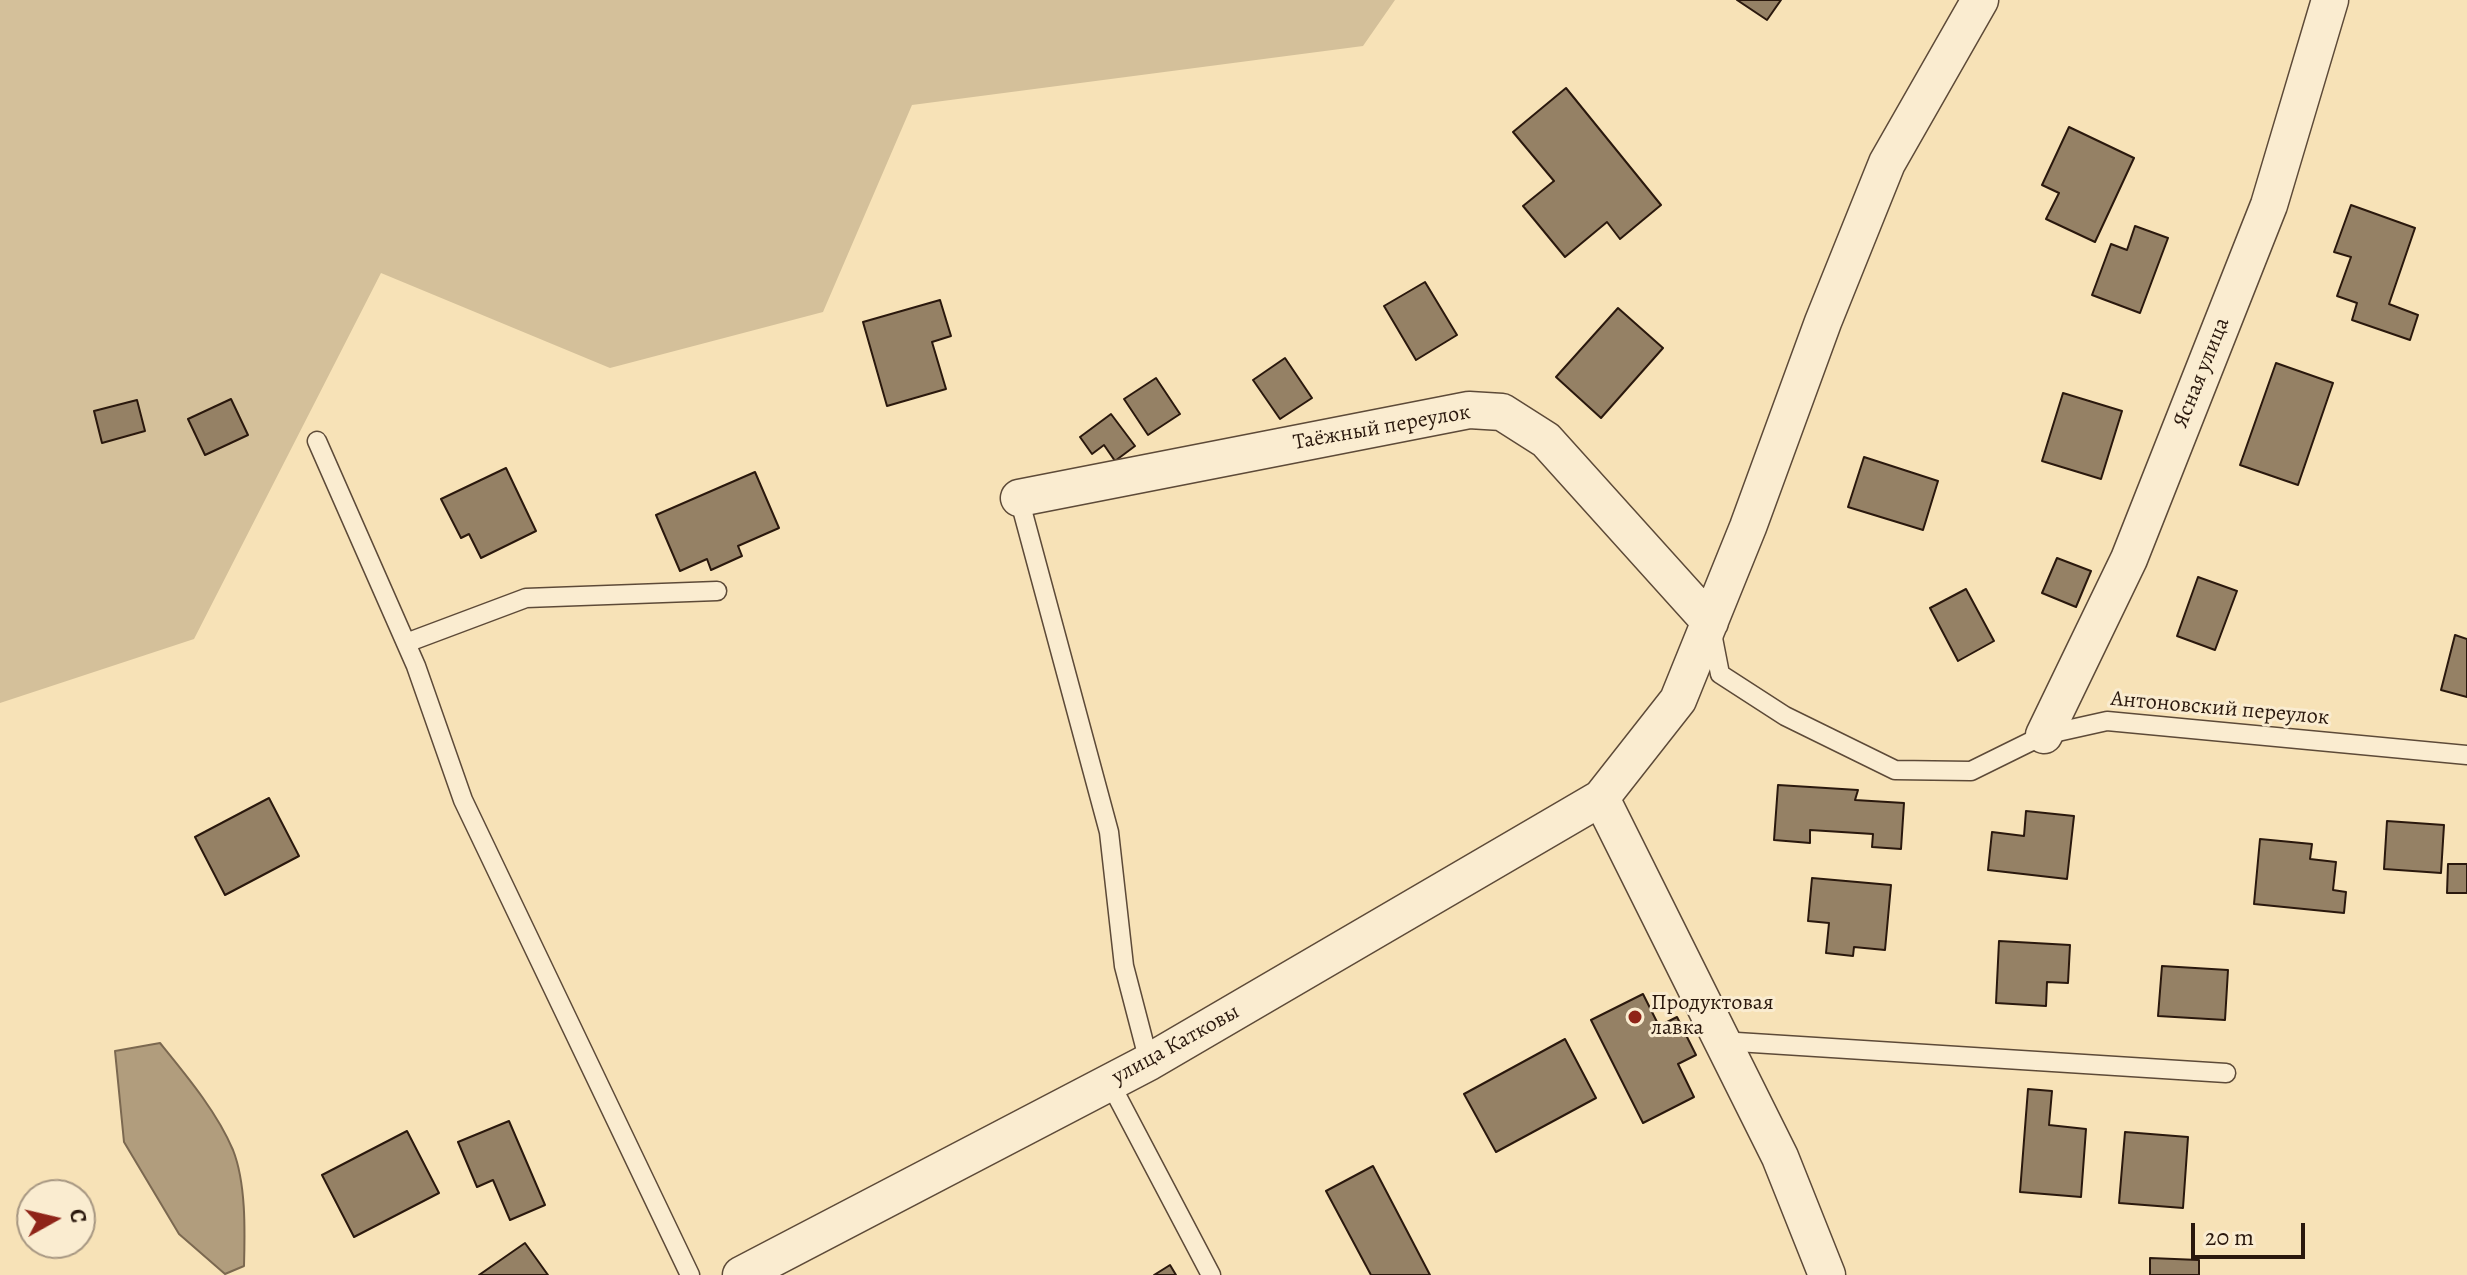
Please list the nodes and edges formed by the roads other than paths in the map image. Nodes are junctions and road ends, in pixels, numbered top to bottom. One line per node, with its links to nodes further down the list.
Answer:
1 (1980, 0): 6 (street)
2 (2330, 0): 8 (street, Ясная улица)
3 (317, 441): 7 (lane)
4 (1019, 498): 6 (street, Таёжный переулок); 12 (lane)
5 (717, 591): 7 (lane)
6 (1710, 622): 8 (lane, Антоновский переулок); 10 (street)
7 (406, 643): 15 (lane)
8 (2044, 735): 9 (lane, Антоновский переулок)
9 (2467, 755)
10 (1601, 798): 11 (street); 12 (street, улица Катковы)
11 (1721, 1041): 13 (lane); 18 (street)
12 (1149, 1062): 14 (street, улица Катковы)
13 (2226, 1073)
14 (1110, 1083): 16 (street, улица Катковы); 17 (lane)
15 (690, 1275)
16 (741, 1275)
17 (1211, 1275)
18 (1827, 1275)

